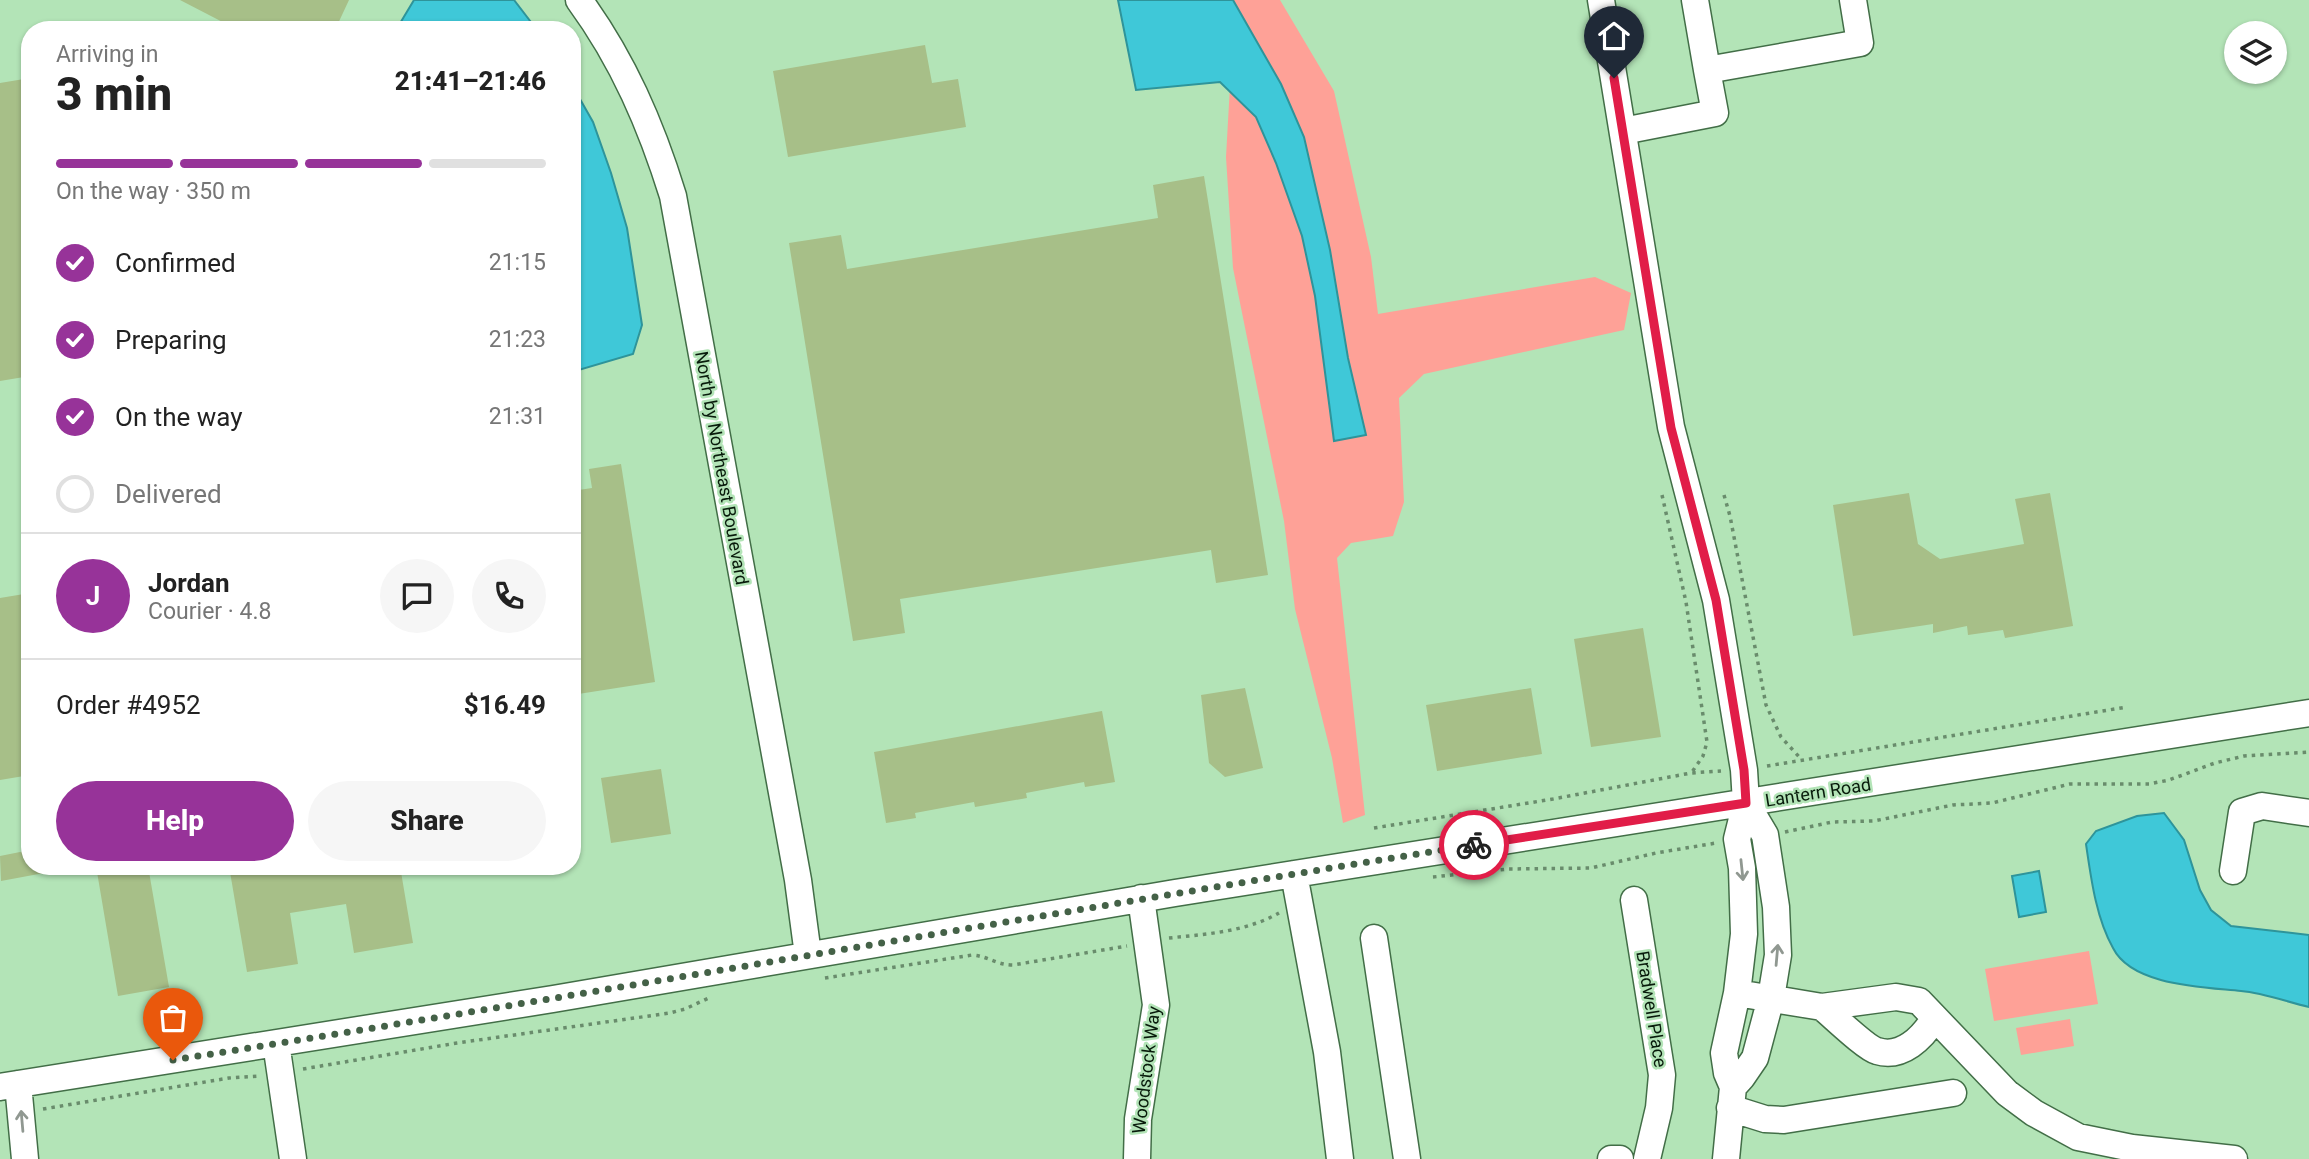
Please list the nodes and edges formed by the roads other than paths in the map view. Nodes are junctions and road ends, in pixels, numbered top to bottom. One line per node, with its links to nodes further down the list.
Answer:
1 (579, 0): 15 (street, North by Northeast Boulevard)
2 (1601, 0): 6 (street)
3 (1695, 0): 5 (street)
4 (1853, 0): 5 (street)
5 (1707, 70): 6 (street)
6 (1623, 131): 8 (street)
7 (2309, 713): 8 (street, Lantern Road)
8 (1746, 803): 11 (street, Lantern Road); 16 (street, one-way to 16); 17 (street, one-way to 8)
9 (2309, 813): 10 (street)
10 (2233, 871)
11 (1294, 874): 12 (street, Lantern Road); 27 (street)
12 (1141, 898): 15 (street, Lantern Road); 26 (street, Woodstock Way)
13 (1634, 900): 31 (street, Bradwell Place)
14 (1374, 938): 28 (street)
15 (808, 955): 20 (street, Lantern Road)
16 (1737, 993): 17 (street); 23 (street)
17 (1771, 998): 18 (street); 23 (street)
18 (1822, 1007): 19 (street); 19 (street)
19 (1934, 1019): 34 (street)
20 (276, 1044): 21 (street, Lantern Road); 25 (street)
21 (9, 1085): 24 (street, one-way to 21)
22 (1953, 1093): 23 (street)
23 (1731, 1097): 33 (street)
24 (26, 1159)
25 (293, 1159)
26 (1137, 1159)
27 (1340, 1159)
28 (1407, 1159)
29 (1611, 1159): 30 (street)
30 (1620, 1159)
31 (1647, 1159)
32 (1720, 1159): 33 (street)
33 (1726, 1159)
34 (2234, 1159)

